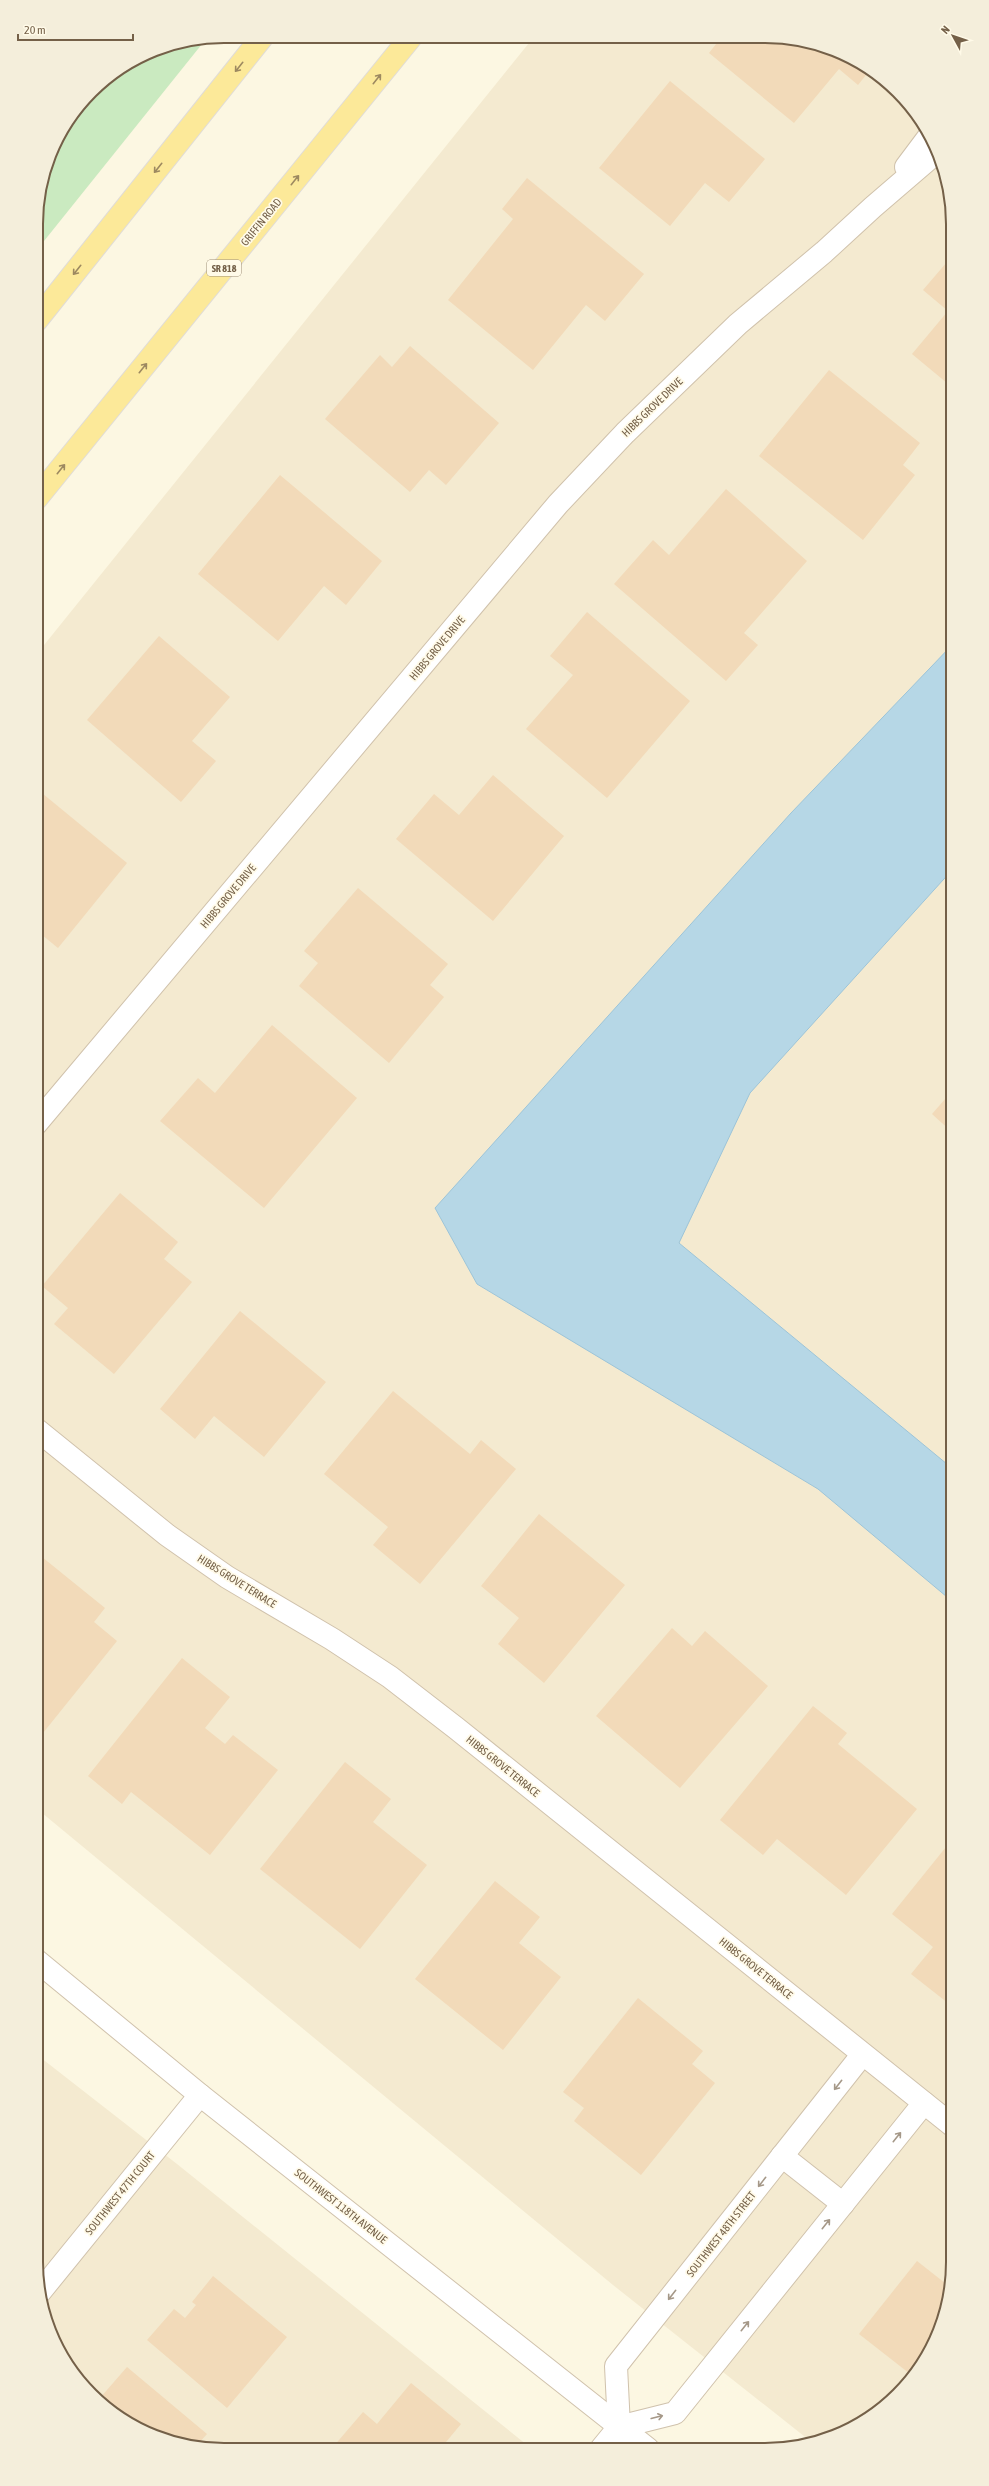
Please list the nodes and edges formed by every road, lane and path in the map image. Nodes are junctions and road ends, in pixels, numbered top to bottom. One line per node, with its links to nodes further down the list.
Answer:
1 (257, 43): 6 (main road, one-way to 6)
2 (406, 43): 7 (main road, GRIFFIN ROAD / SR 818, one-way to 2)
3 (925, 141): 5 (street, HIBBS GROVE DRIVE)
4 (933, 156): 5 (street, HIBBS GROVE DRIVE)
5 (873, 207): 8 (street, HIBBS GROVE DRIVE)
6 (43, 312)
7 (43, 490)
8 (43, 1116)
9 (43, 1435): 11 (street, HIBBS GROVE TERRACE)
10 (43, 1966): 12 (street, SOUTHWEST 118TH AVENUE)
11 (862, 2055): 13 (street, HIBBS GROVE TERRACE); 15 (street, SOUTHWEST 48TH STREET, one-way to 15)
12 (200, 2095): 17 (street, SOUTHWEST 47TH COURT); 18 (street, SOUTHWEST 118TH AVENUE)
13 (924, 2103): 14 (street, HIBBS GROVE TERRACE); 16 (street, one-way to 13)
14 (946, 2120)
15 (782, 2156): 16 (street); 18 (street, SOUTHWEST 48TH STREET, one-way to 18)
16 (843, 2204): 18 (street, one-way to 16)
17 (45, 2286)
18 (619, 2427): 19 (street); 20 (street, SOUTHWEST 118TH AVENUE)
19 (606, 2443)
20 (640, 2443)

